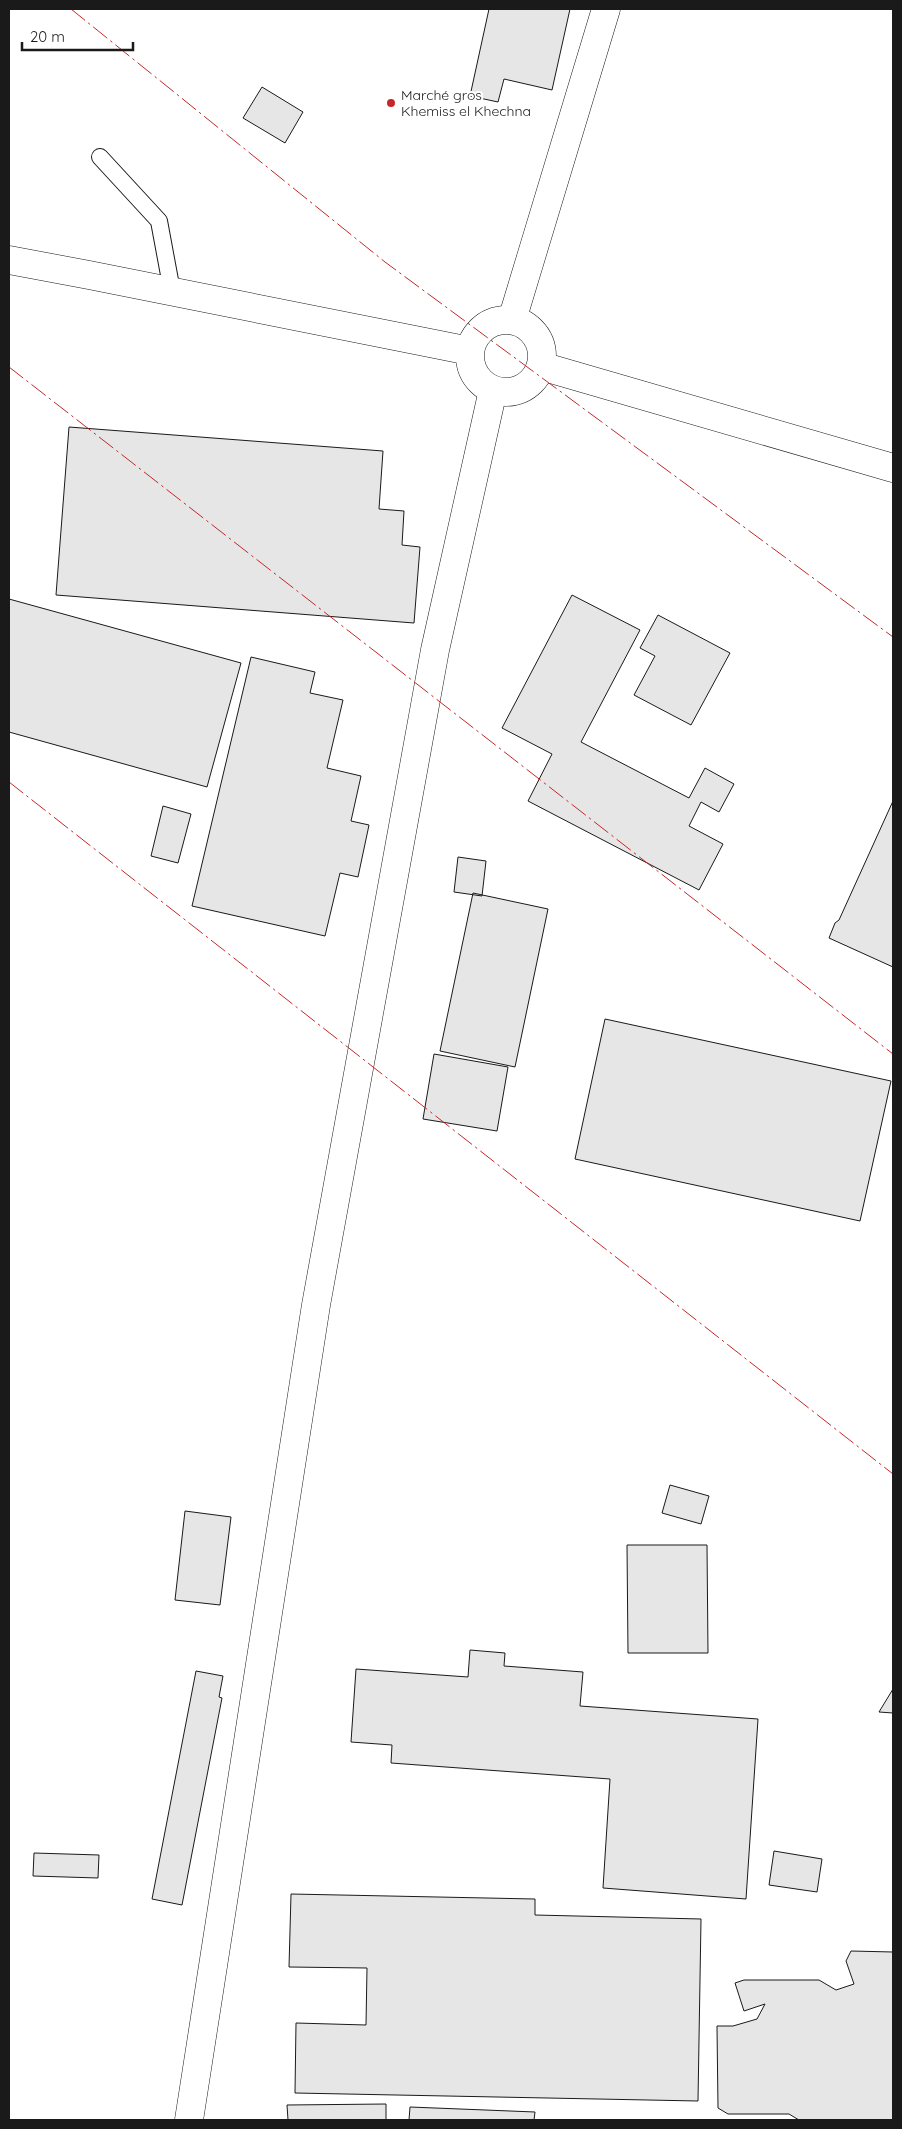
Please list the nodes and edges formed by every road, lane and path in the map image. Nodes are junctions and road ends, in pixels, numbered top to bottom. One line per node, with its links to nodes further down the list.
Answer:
1 (606, 9): 5 (main road)
2 (100, 157): 4 (lane)
3 (9, 260): 4 (main road)
4 (172, 292): 6 (main road)
5 (512, 320): 6 (main road); 7 (main road)
6 (470, 351): 8 (main road)
7 (541, 366): 8 (main road); 9 (main road)
8 (493, 390): 10 (main road)
9 (893, 468)
10 (189, 2120)

